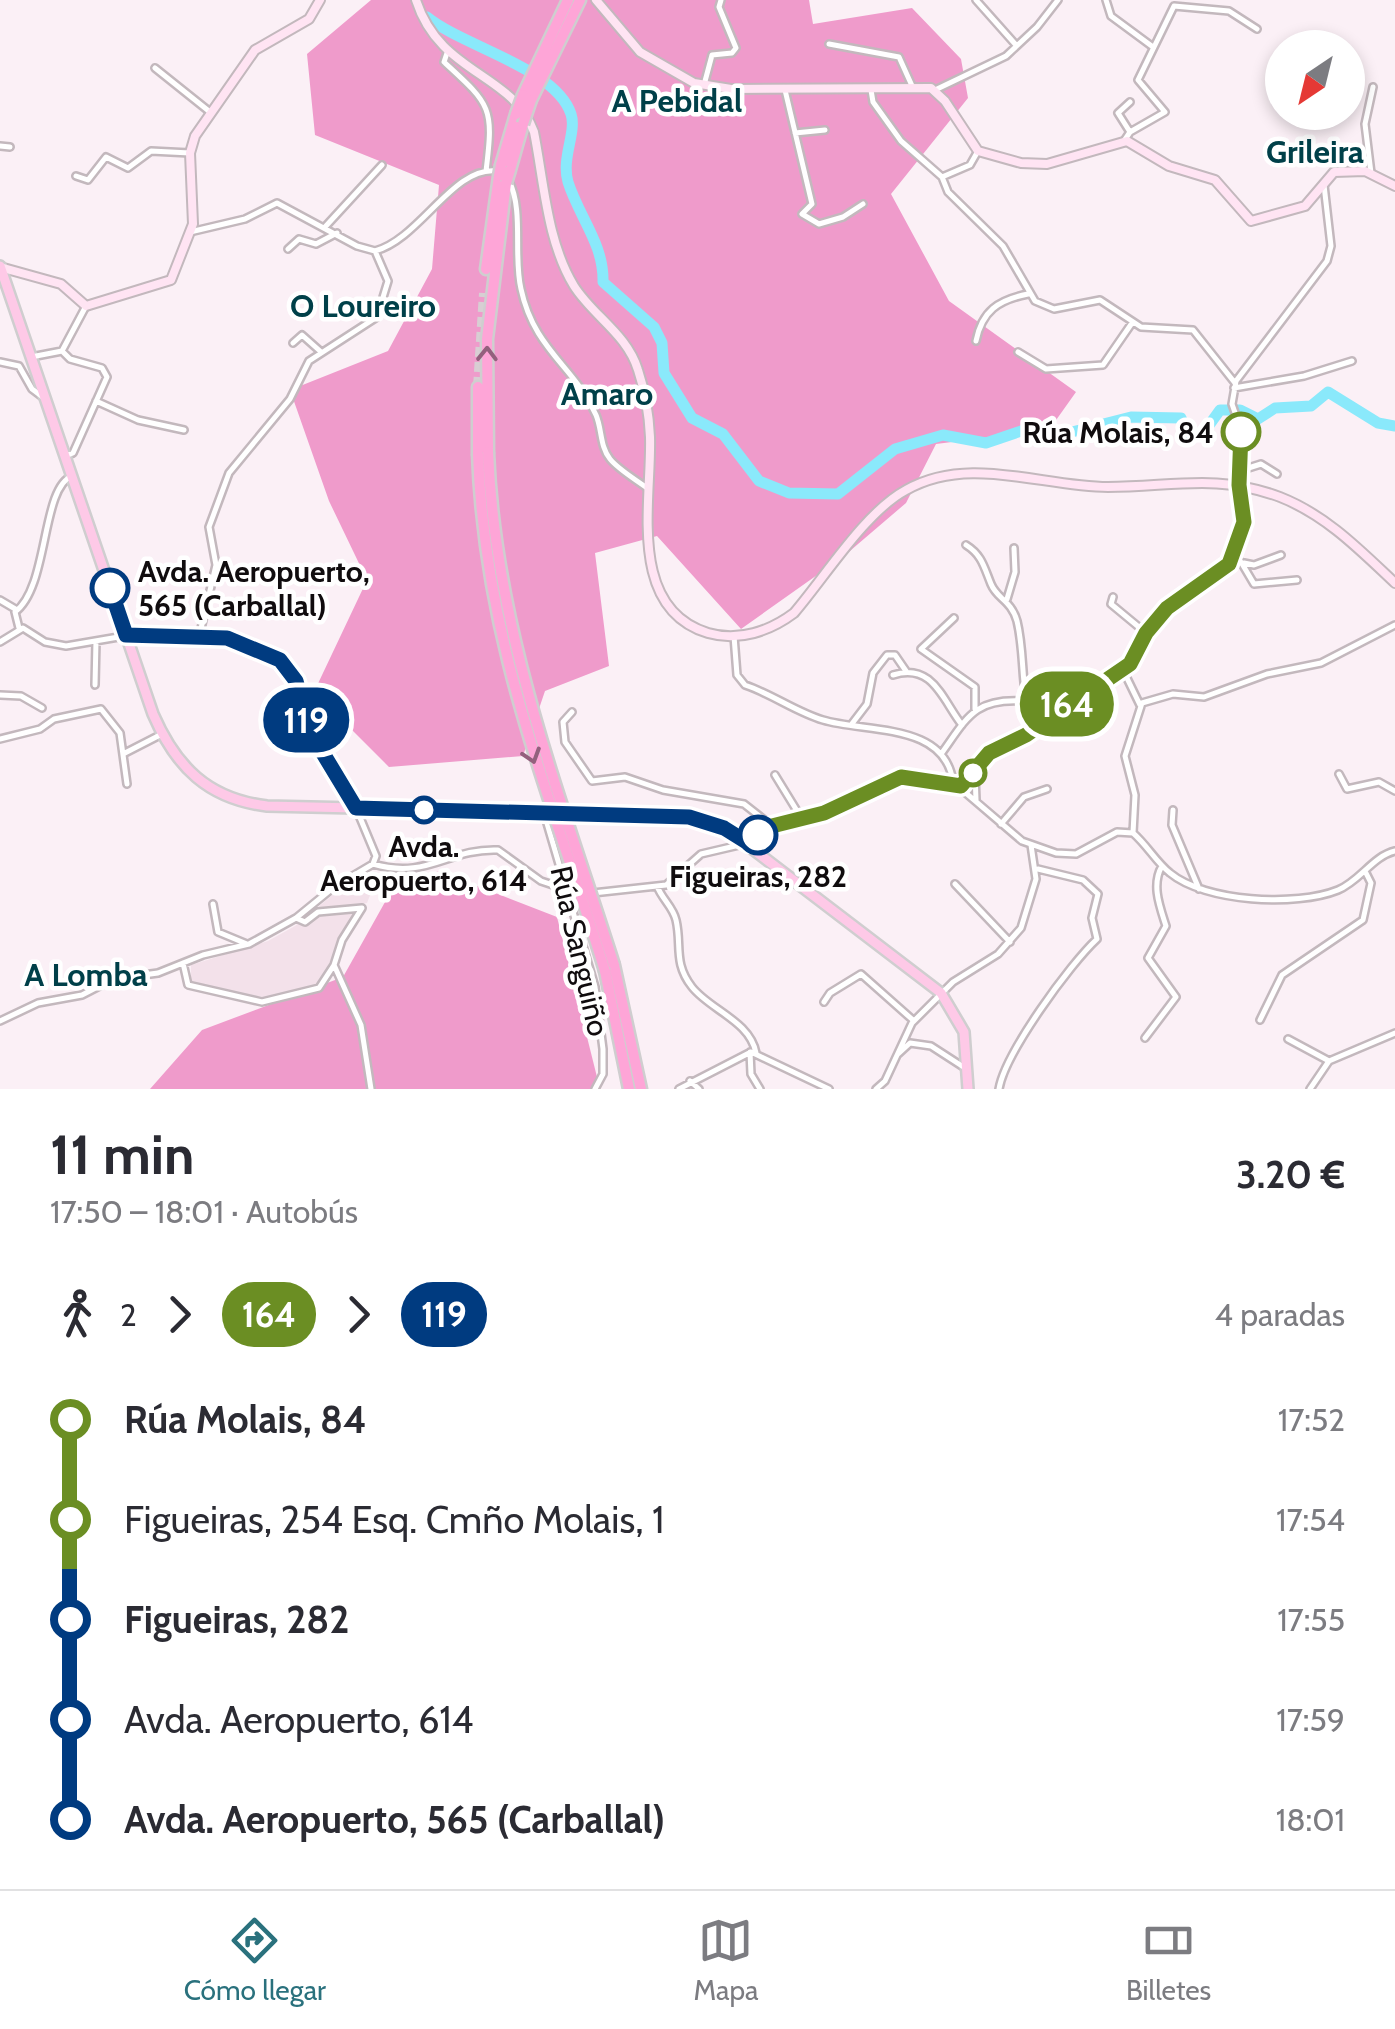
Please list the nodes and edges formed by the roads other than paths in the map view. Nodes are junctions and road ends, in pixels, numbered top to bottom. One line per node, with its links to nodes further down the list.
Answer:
1 (320, 0): 24 (main road)
2 (416, 0): 14 (main road)
3 (568, 0): 16 (highway)
4 (580, 0): 16 (highway)
5 (721, 0): 17 (street)
6 (976, 0): 12 (street)
7 (1058, 0): 12 (street)
8 (1106, 0): 13 (street)
9 (600, 1): 17 (main road)
10 (1257, 29): 13 (street)
11 (829, 44): 21 (street)
12 (1016, 45): 22 (street)
13 (1152, 47): 26 (street)
14 (447, 53): 35 (street); 70 (main road)
15 (155, 68): 24 (street)
16 (538, 68): 35 (highway, bridge)
17 (704, 85): 18 (main road)
18 (784, 86): 20 (main road); 27 (street)
19 (1373, 87): 34 (street)
20 (871, 90): 21 (main road); 37 (street)
21 (914, 90): 22 (main road)
22 (935, 90): 31 (main road)
23 (1130, 102): 26 (street)
24 (213, 114): 32 (main road)
25 (825, 130): 27 (street)
26 (1130, 132): 28 (street)
27 (795, 133): 40 (street)
28 (1124, 141): 31 (main road); 38 (main road)
29 (0, 146): 30 (street)
30 (10, 147)
31 (978, 151): 37 (street)
32 (190, 153): 36 (street); 42 (main road)
33 (382, 165): 41 (street)
34 (1370, 172): 38 (main road); 39 (main road)
35 (499, 173): 45 (street); 47 (highway); 64 (highway, one-way to 35); 70 (street)
36 (76, 176)
37 (942, 177): 48 (street)
38 (1322, 183): 59 (street)
39 (1395, 186)
40 (864, 204)
41 (324, 227): 42 (street); 43 (street)
42 (190, 232): 49 (main road)
43 (336, 234): 44 (street); 45 (street)
44 (288, 249)
45 (375, 250): 54 (street)
46 (0, 266): 49 (main road); 56 (main road)
47 (484, 293)
48 (1028, 294): 50 (street); 51 (street)
49 (86, 306): 53 (street)
50 (1132, 323): 55 (street); 59 (street)
51 (976, 341)
52 (293, 343): 54 (street)
53 (62, 351): 56 (street); 62 (street)
54 (320, 351): 88 (street)
55 (1018, 352)
56 (31, 357): 61 (main road)
57 (1352, 361): 59 (street)
58 (0, 362): 61 (street)
59 (1234, 385): 66 (street)
60 (478, 387): 64 (highway)
61 (45, 398): 65 (main road)
62 (96, 401): 63 (street); 65 (street)
63 (184, 430)
64 (483, 453): 141 (highway, bridge)
65 (65, 456): 68 (main road)
66 (1239, 471): 67 (street); 69 (street)
67 (1277, 474)
68 (72, 476): 81 (street); 86 (main road)
69 (1239, 485): 74 (street); 77 (main road); 87 (main road)
70 (646, 488): 87 (main road)
71 (966, 545): 79 (street)
72 (1014, 548): 79 (street)
73 (1281, 555): 75 (street)
74 (1232, 558): 75 (street); 85 (street)
75 (1242, 562): 76 (street)
76 (1298, 580)
77 (1395, 583)
78 (1114, 597): 85 (street)
79 (1007, 598): 96 (street)
80 (0, 600): 81 (street)
81 (17, 610): 84 (street)
82 (954, 618): 99 (street)
83 (1395, 626): 97 (street)
84 (19, 628): 89 (street); 90 (street)
85 (1146, 633): 91 (street)
86 (126, 635): 88 (street); 89 (street); 104 (main road)
87 (734, 636): 101 (street)
88 (199, 637): 117 (street)
89 (96, 641): 94 (street)
90 (0, 642)
91 (1123, 670): 97 (street); 103 (street)
92 (906, 672): 93 (street); 101 (street); 102 (street)
93 (893, 674)
94 (95, 685)
95 (0, 695): 98 (street)
96 (1023, 701): 99 (street); 103 (street)
97 (1140, 705): 123 (street)
98 (42, 708)
99 (975, 709): 102 (street)
100 (572, 712): 122 (street)
101 (851, 724): 107 (street)
102 (962, 725): 107 (street)
103 (1035, 729): 108 (street)
104 (162, 734): 106 (street); 117 (main road)
105 (0, 739): 106 (street)
106 (123, 754): 112 (street)
107 (941, 754): 111 (street)
108 (975, 770): 113 (street); 116 (street)
109 (1339, 774): 115 (street)
110 (776, 775): 120 (street)
111 (953, 782): 113 (street); 120 (street)
112 (127, 784)
113 (961, 786): 116 (street)
114 (1048, 789): 121 (street)
115 (1395, 791)
116 (976, 800): 121 (street)
117 (356, 808): 119 (main road); 127 (street)
118 (1173, 810): 133 (street)
119 (544, 813): 124 (main road); 134 (street, Rúa Sanguiño)
120 (802, 819): 122 (street)
121 (1001, 824): 125 (street)
122 (772, 826): 124 (street)
123 (1133, 832): 125 (street); 128 (street)
124 (748, 843): 132 (street); 142 (main road)
125 (1031, 846): 129 (street)
126 (1395, 850): 130 (street)
127 (374, 862): 134 (street); 136 (street)
128 (1162, 866): 133 (street); 148 (street)
129 (1037, 869): 137 (street); 165 (street)
130 (1366, 873): 133 (street); 145 (street)
131 (955, 884): 137 (street)
132 (657, 886): 134 (street); 150 (street)
133 (1199, 889)
134 (570, 892): 157 (street, Rúa Sanguiño)
135 (214, 904): 138 (street)
136 (296, 918): 138 (street); 140 (street)
137 (1010, 942): 142 (street)
138 (250, 944): 139 (street)
139 (183, 963): 140 (street); 144 (street)
140 (334, 964): 156 (street)
141 (609, 968): 158 (highway); 159 (highway)
142 (941, 993): 146 (street); 153 (main road)
143 (824, 1002): 146 (street)
144 (0, 1020)
145 (1260, 1020)
146 (914, 1021): 151 (street)
147 (1395, 1032): 152 (street)
148 (1145, 1038)
149 (1288, 1039): 152 (street)
150 (753, 1052): 154 (street); 162 (street); 163 (street)
151 (895, 1056): 153 (street); 155 (street)
152 (1329, 1061): 166 (street)
153 (969, 1071): 164 (main road)
154 (690, 1081): 160 (street); 161 (street)
155 (881, 1088)
156 (371, 1089)
157 (595, 1089)
158 (630, 1089)
159 (642, 1089)
160 (679, 1089)
161 (698, 1089)
162 (760, 1089)
163 (829, 1089)
164 (968, 1089)
165 (999, 1089)
166 (1310, 1089)

